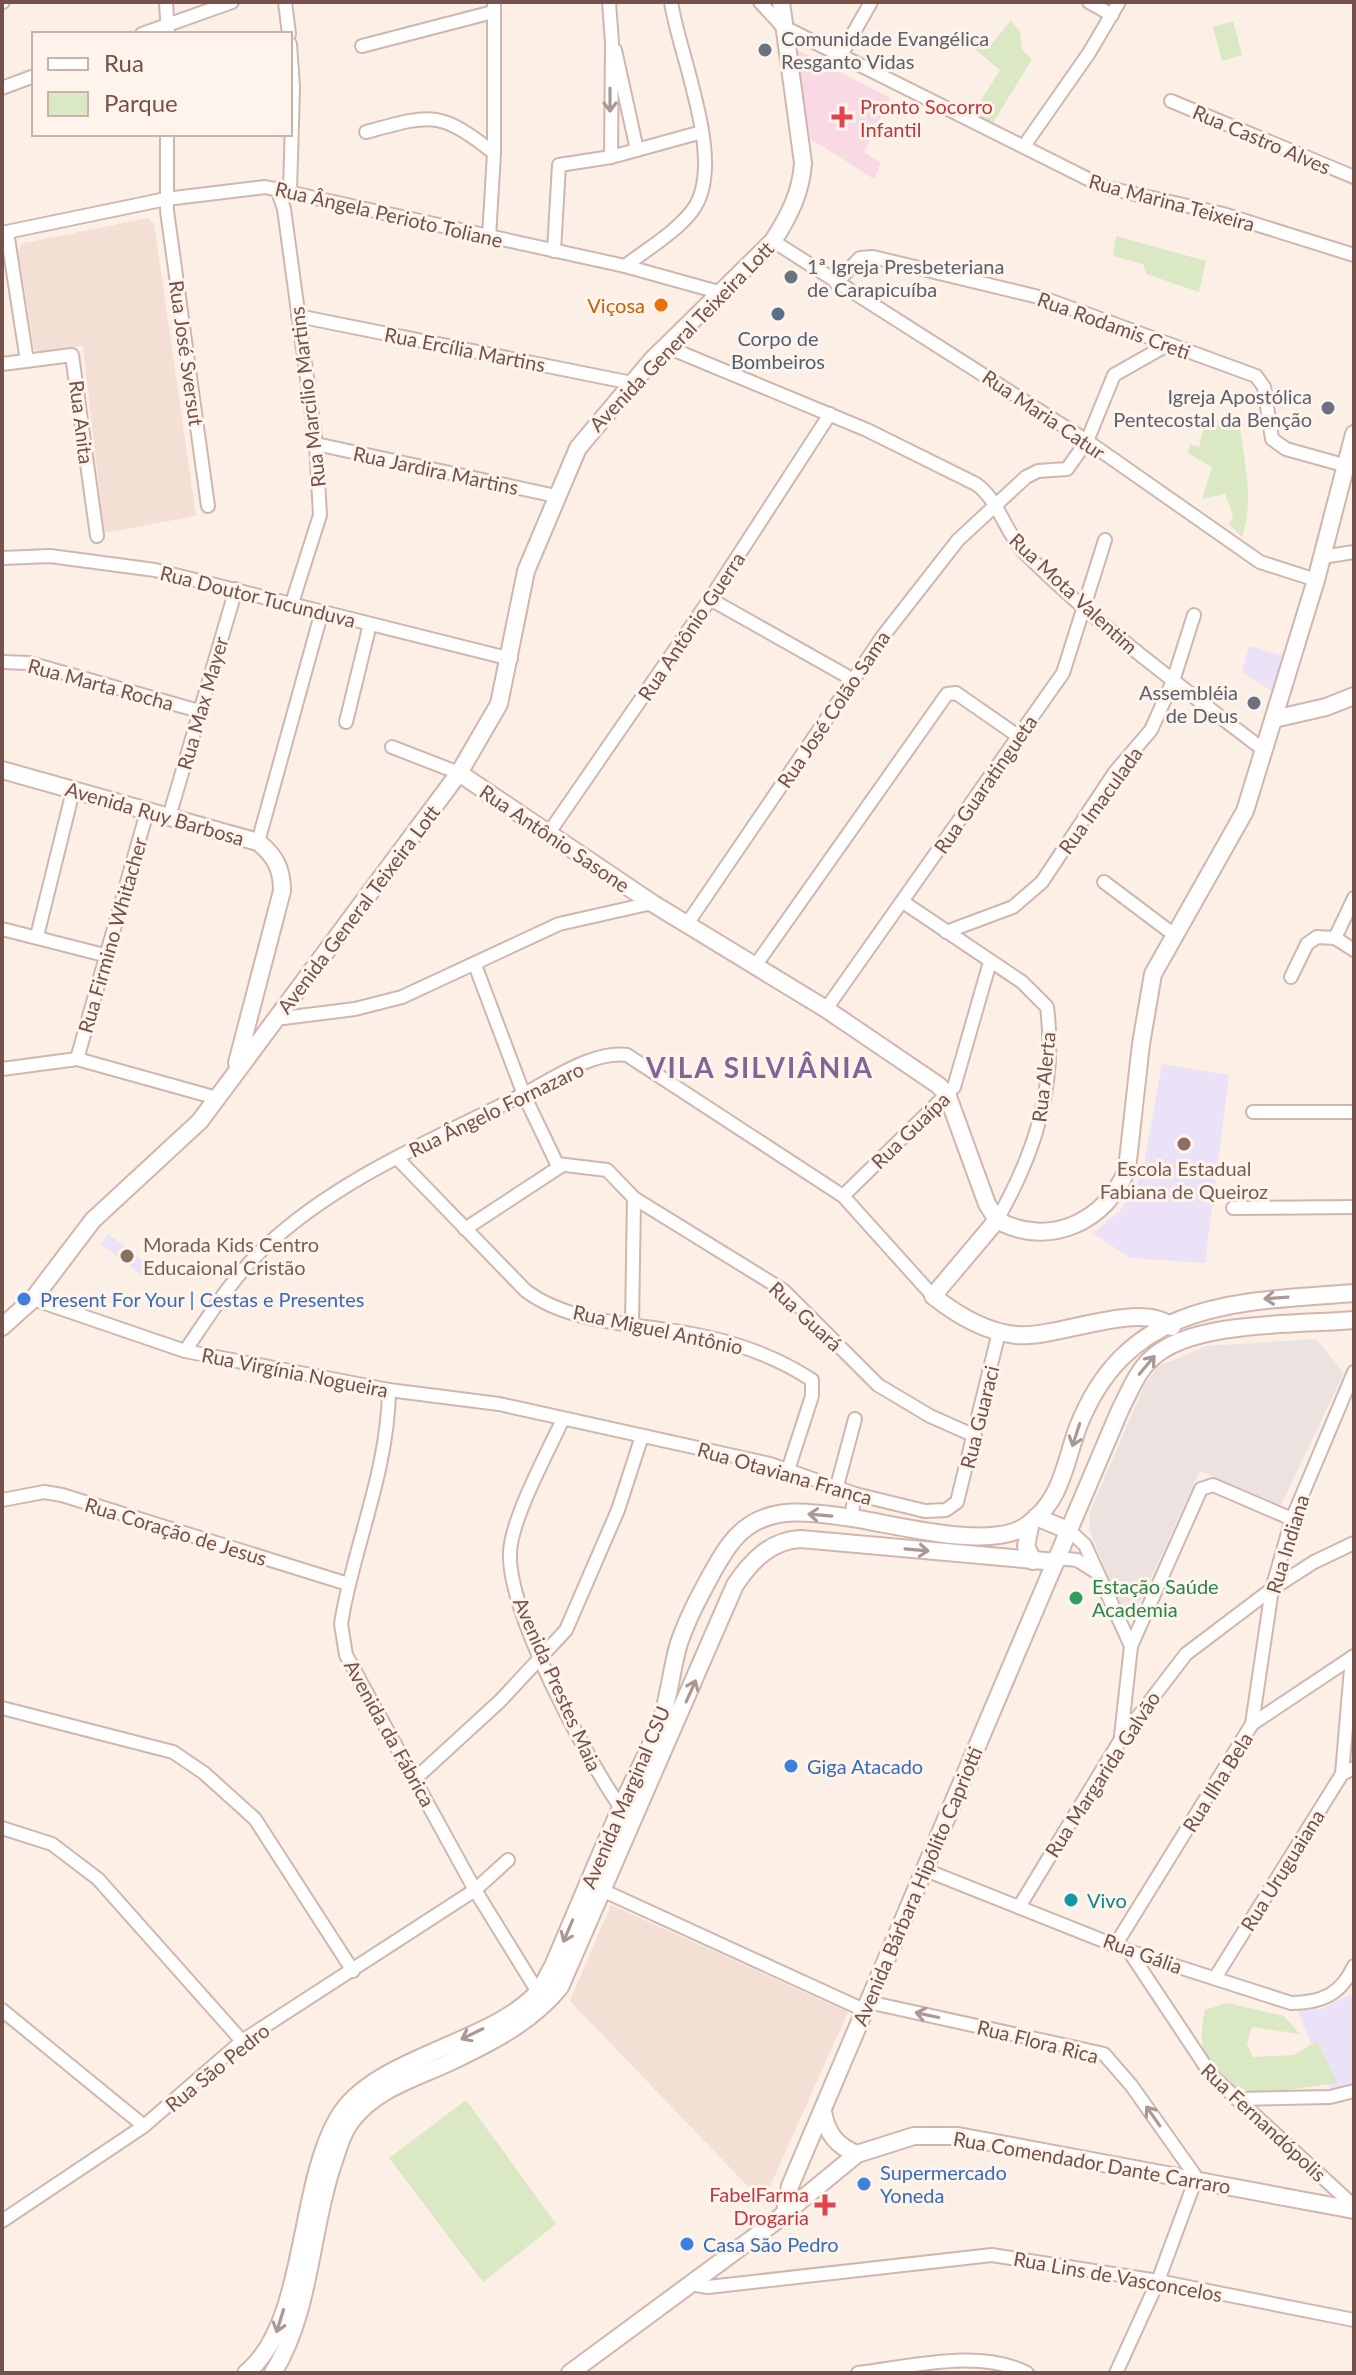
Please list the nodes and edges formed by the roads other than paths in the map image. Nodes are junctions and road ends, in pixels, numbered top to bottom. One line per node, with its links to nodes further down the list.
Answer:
1 (166, 2): 14 (street)
2 (232, 2): 14 (street)
3 (285, 2): 15 (street)
4 (609, 2): 16 (street)
5 (671, 2): 25 (street)
6 (760, 2): 13 (street)
7 (781, 2): 13 (street, Avenida General Teixeira Lott)
8 (871, 2): 18 (street)
9 (1089, 2): 12 (street)
10 (1119, 2): 12 (street)
11 (494, 7): 17 (street); 30 (street)
12 (1112, 15): 28 (street)
13 (782, 26): 18 (street, Rua Marina Teixeira); 37 (street, Avenida General Teixeira Lott)
14 (168, 29)
15 (289, 32)
16 (612, 43): 29 (street); 31 (street, one-way to 31)
17 (362, 46)
18 (841, 55): 28 (street, Rua Marina Teixeira)
19 (292, 73): 22 (street, Rua Marcílio Martins)
20 (32, 77): 21 (street)
21 (2, 88)
22 (292, 98)
23 (1171, 101): 32 (street, Rua Castro Alves)
24 (366, 132): 30 (street)
25 (702, 132): 29 (street); 40 (street)
26 (167, 136): 34 (street, Rua José Sversut)
27 (289, 136): 33 (street, Rua Marcílio Martins)
28 (1024, 146): 39 (street, Rua Marina Teixeira)
29 (637, 150): 31 (street)
30 (494, 153): 36 (street)
31 (611, 157): 38 (street)
32 (1354, 177)
33 (284, 190): 34 (street, Rua Ângela Perioto Toliane); 36 (street, Rua Ângela Perioto Toliane); 43 (street, Rua Marcílio Martins)
34 (166, 199): 35 (street, Rua Ângela Perioto Toliane); 56 (street, Rua José Sversut)
35 (4, 233): 46 (street)
36 (489, 237): 38 (street, Rua Ângela Perioto Toliane)
37 (773, 241): 41 (street, Rua Maria Catur); 42 (street, Avenida General Teixeira Lott)
38 (554, 251): 40 (street, Rua Ângela Perioto Toliane)
39 (1354, 255)
40 (625, 266): 42 (street, Rua Ângela Perioto Toliane)
41 (836, 283): 44 (street, Rua Rodamis Creti); 51 (street, Rua Maria Catur)
42 (722, 293): 45 (street, Avenida General Teixeira Lott)
43 (298, 316): 48 (street, Rua Ercília Martins); 52 (street, Rua Marcílio Martins)
44 (1167, 345): 51 (street, Rua José Colão Sama); 53 (street, Rua Rodamis Creti)
45 (667, 347): 48 (street, Avenida General Teixeira Lott); 49 (street, Rua Mota Valentim)
46 (27, 361): 47 (street); 57 (street, Rua Anita)
47 (2, 364)
48 (632, 383): 54 (street, Avenida General Teixeira Lott)
49 (830, 414): 55 (street, Rua Mota Valentim); 64 (street, Rua Antônio Guerra)
50 (1354, 434): 53 (street)
51 (1087, 441): 55 (street, Rua José Colão Sama); 62 (street, Rua Maria Catur)
52 (316, 444): 54 (street, Rua Jardira Martins); 65 (street, Rua Marcílio Martins)
53 (1350, 460): 60 (street)
54 (556, 496): 70 (street, Avenida General Teixeira Lott)
55 (993, 504): 66 (street, Rua Mota Valentim); 72 (street, Rua José Colão Sama)
56 (208, 506)
57 (97, 536)
58 (1105, 540): 66 (street, Rua Guaratingueta)
59 (1354, 552): 60 (street)
60 (1322, 557): 62 (street)
61 (2, 558): 63 (street, Rua Doutor Tucunduva)
62 (1316, 580): 76 (street)
63 (236, 589): 65 (street, Rua Doutor Tucunduva); 75 (street, Rua Max Mayer)
64 (710, 599): 72 (street); 86 (street, Rua Antônio Guerra)
65 (292, 603): 67 (street, Rua Doutor Tucunduva)
66 (1085, 609): 73 (street, Rua Mota Valentim); 78 (street, Rua Guaratingueta)
67 (322, 611): 69 (street, Rua Doutor Tucunduva); 87 (street)
68 (1194, 615): 73 (street, Rua Imaculada)
69 (370, 624): 70 (street, Rua Doutor Tucunduva); 77 (street)
70 (511, 659): 82 (street, Avenida General Teixeira Lott)
71 (2, 662): 75 (street, Rua Marta Rocha)
72 (852, 679): 92 (street, Rua José Colão Sama)
73 (1173, 681): 80 (street, Rua Mota Valentim); 94 (street, Rua Imaculada)
74 (1354, 696): 76 (street)
75 (199, 711): 85 (street, Rua Max Mayer)
76 (1274, 719): 80 (street)
77 (346, 722)
78 (1018, 736): 90 (street, Rua Guaratingueta); 102 (street)
79 (392, 747): 82 (street)
80 (1265, 751): 95 (street)
81 (2, 770): 83 (street, Avenida Ruy Barbosa)
82 (459, 773): 86 (street, Rua Antônio Sasone); 105 (street, Avenida General Teixeira Lott)
83 (73, 791): 84 (street, Avenida Ruy Barbosa); 96 (street)
84 (147, 812): 85 (street, Avenida Ruy Barbosa); 99 (street, Rua Firmino Whitacher)
85 (169, 817): 87 (street, Avenida Ruy Barbosa)
86 (548, 834): 91 (street, Rua Antônio Sasone)
87 (258, 842): 108 (street, Avenida Ruy Barbosa)
88 (1104, 882): 95 (street)
89 (1354, 898): 97 (street)
90 (903, 902): 94 (street, Rua Alerta); 104 (street, Rua Guaratingueta)
91 (652, 903): 92 (street, Rua Antônio Sasone); 101 (street)
92 (687, 924): 102 (street, Rua Antônio Sasone)
93 (2, 929): 96 (street)
94 (946, 932): 100 (street, Rua Alerta)
95 (1173, 934): 120 (street)
96 (37, 936): 99 (street)
97 (1335, 938): 98 (street); 103 (street)
98 (1354, 950)
99 (104, 955): 106 (street, Rua Firmino Whitacher)
100 (990, 962): 109 (street, Rua Guaípa); 120 (street, Rua Alerta)
101 (475, 965): 105 (street); 110 (street)
102 (755, 966): 104 (street, Rua Antônio Sasone)
103 (1291, 977)
104 (826, 1009): 109 (street, Rua Antônio Sasone)
105 (275, 1019): 108 (street, Avenida General Teixeira Lott)
106 (77, 1059): 107 (street); 111 (street)
107 (2, 1069)
108 (235, 1071): 111 (street, Avenida General Teixeira Lott)
109 (947, 1094): 116 (street, Rua Guaípa); 120 (street)
110 (524, 1095): 114 (street, Rua Ângelo Fornazaro); 115 (street); 116 (street, Rua Ângelo Fornazaro)
111 (217, 1098): 124 (street)
112 (1253, 1112): 113 (street)
113 (1354, 1112)
114 (397, 1158): 121 (street); 131 (street, Rua Ângelo Fornazaro)
115 (558, 1164): 117 (street, Rua Guará); 121 (street)
116 (843, 1196): 123 (street, Rua Ângelo Fornazaro)
117 (634, 1198): 127 (street); 137 (street, Rua Guará)
118 (1354, 1207): 119 (street)
119 (1233, 1208)
120 (997, 1220): 123 (street)
121 (465, 1229): 127 (street, Rua Miguel Antônio)
122 (1354, 1293): 126 (street, one-way to 126)
123 (933, 1296): 129 (street)
124 (33, 1299): 128 (street); 131 (street, Rua Virgínia Nogueira)
125 (1354, 1320): 130 (street)
126 (1169, 1323): 129 (street); 130 (street); 145 (street, one-way to 145)
127 (632, 1325): 138 (street, Rua Miguel Antônio)
128 (2, 1327)
129 (999, 1332): 137 (street, Rua Guaraci)
130 (1184, 1339): 146 (street, one-way to 130)
131 (185, 1351): 133 (street, Rua Virgínia Nogueira)
132 (1354, 1372): 144 (street, Rua Indiana)
133 (389, 1390): 135 (street, Rua Virgínia Nogueira); 151 (street, Avenida da Fábrica)
134 (855, 1419): 139 (street)
135 (562, 1421): 136 (street, Rua Otaviana Franca); 156 (street, Avenida Prestes Maia)
136 (642, 1436): 138 (street, Rua Otaviana Franca); 156 (street)
137 (975, 1436): 142 (street, Rua Guaraci)
138 (788, 1470): 139 (street, Rua Otaviana Franca)
139 (837, 1486): 140 (street, Rua Otaviana Franca)
140 (855, 1494): 142 (street, Rua Otaviana Franca); 143 (street)
141 (2, 1500): 151 (street, Rua Coração de Jesus)
142 (957, 1502)
143 (851, 1518): 145 (street, Avenida Marginal CSU); 154 (street, Avenida Marginal CSU, one-way to 154)
144 (1292, 1519): 153 (street, Rua Indiana); 155 (street)
145 (1034, 1520): 146 (street); 149 (street)
146 (1070, 1531): 148 (street); 150 (street)
147 (1354, 1543): 153 (street, Rua Margarida Galvão)
148 (1057, 1560): 149 (street, Avenida Marginal CSU); 150 (street); 166 (street, Avenida Bárbara Hipólito Capriotti)
149 (1033, 1561): 152 (street, Avenida Marginal CSU, one-way to 149)
150 (1096, 1572): 155 (street)
151 (348, 1584): 162 (street, Avenida da Fábrica)
152 (735, 1585): 154 (street); 168 (street, Avenida Marginal CSU, one-way to 152)
153 (1272, 1589): 159 (street, Rua Indiana); 160 (street, Rua Margarida Galvão)
154 (698, 1599): 163 (street, Avenida Marginal CSU)
155 (1131, 1646): 160 (street)
156 (541, 1656): 162 (street); 163 (street, Avenida Prestes Maia)
157 (1353, 1657): 159 (street, Rua Ilha Bela); 161 (street)
158 (2, 1708): 173 (street)
159 (1252, 1724): 170 (street, Rua Ilha Bela)
160 (1121, 1739): 169 (street, Rua Margarida Galvão)
161 (1348, 1771): 174 (street, Rua Uruguaiana)
162 (415, 1779): 167 (street, Avenida da Fábrica)
163 (621, 1808): 175 (street, Avenida Marginal CSU, one-way to 175)
164 (2, 1828): 178 (street)
165 (508, 1860): 167 (street, Rua São Pedro)
166 (923, 1869): 169 (street, Rua Gália); 176 (street, Avenida Bárbara Hipólito Capriotti)
167 (475, 1890): 173 (street, Rua São Pedro); 175 (street, Avenida da Fábrica)
168 (604, 1891): 175 (street, Avenida Marginal CSU); 176 (street, Rua Flora Rica)
169 (1019, 1907): 170 (street, Rua Gália)
170 (1116, 1944): 171 (street, Rua Gália)
171 (1129, 1951): 174 (street, Rua Gália); 180 (street, Rua Fernandópolis)
172 (1354, 1966): 174 (street, Rua Gália)
173 (353, 1971): 178 (street, Rua São Pedro)
174 (1215, 1978)
175 (541, 1998): 192 (street, one-way to 192); 193 (street)
176 (866, 2006): 181 (street, Avenida Bárbara Hipólito Capriotti); 184 (street, Rua Flora Rica, one-way to 176)
177 (2, 2010): 182 (street)
178 (242, 2041): 182 (street, Rua São Pedro)
179 (1354, 2091): 180 (street)
180 (1237, 2099): 185 (street, Rua Fernandópolis)
181 (823, 2112): 183 (street); 186 (street, Avenida Bárbara Hipólito Capriotti)
182 (144, 2126): 187 (street, Rua São Pedro)
183 (857, 2154): 184 (street, Rua Comendador Dante Carraro); 186 (street, Rua Comendador Dante Carraro)
184 (1195, 2181): 185 (street, Rua Comendador Dante Carraro); 188 (street)
185 (1354, 2208)
186 (785, 2212): 189 (street, Rua Comendador Dante Carraro)
187 (2, 2221)
188 (1158, 2281): 189 (street, Rua Lins de Vasconcelos); 190 (street, Rua Lins de Vasconcelos); 197 (street)
189 (690, 2284): 194 (street, Rua Comendador Dante Carraro)
190 (1354, 2320)
191 (886, 2372): 195 (street); 196 (street)
192 (246, 2373)
193 (273, 2373)
194 (570, 2373)
195 (858, 2373)
196 (1027, 2373)
197 (1116, 2373)

